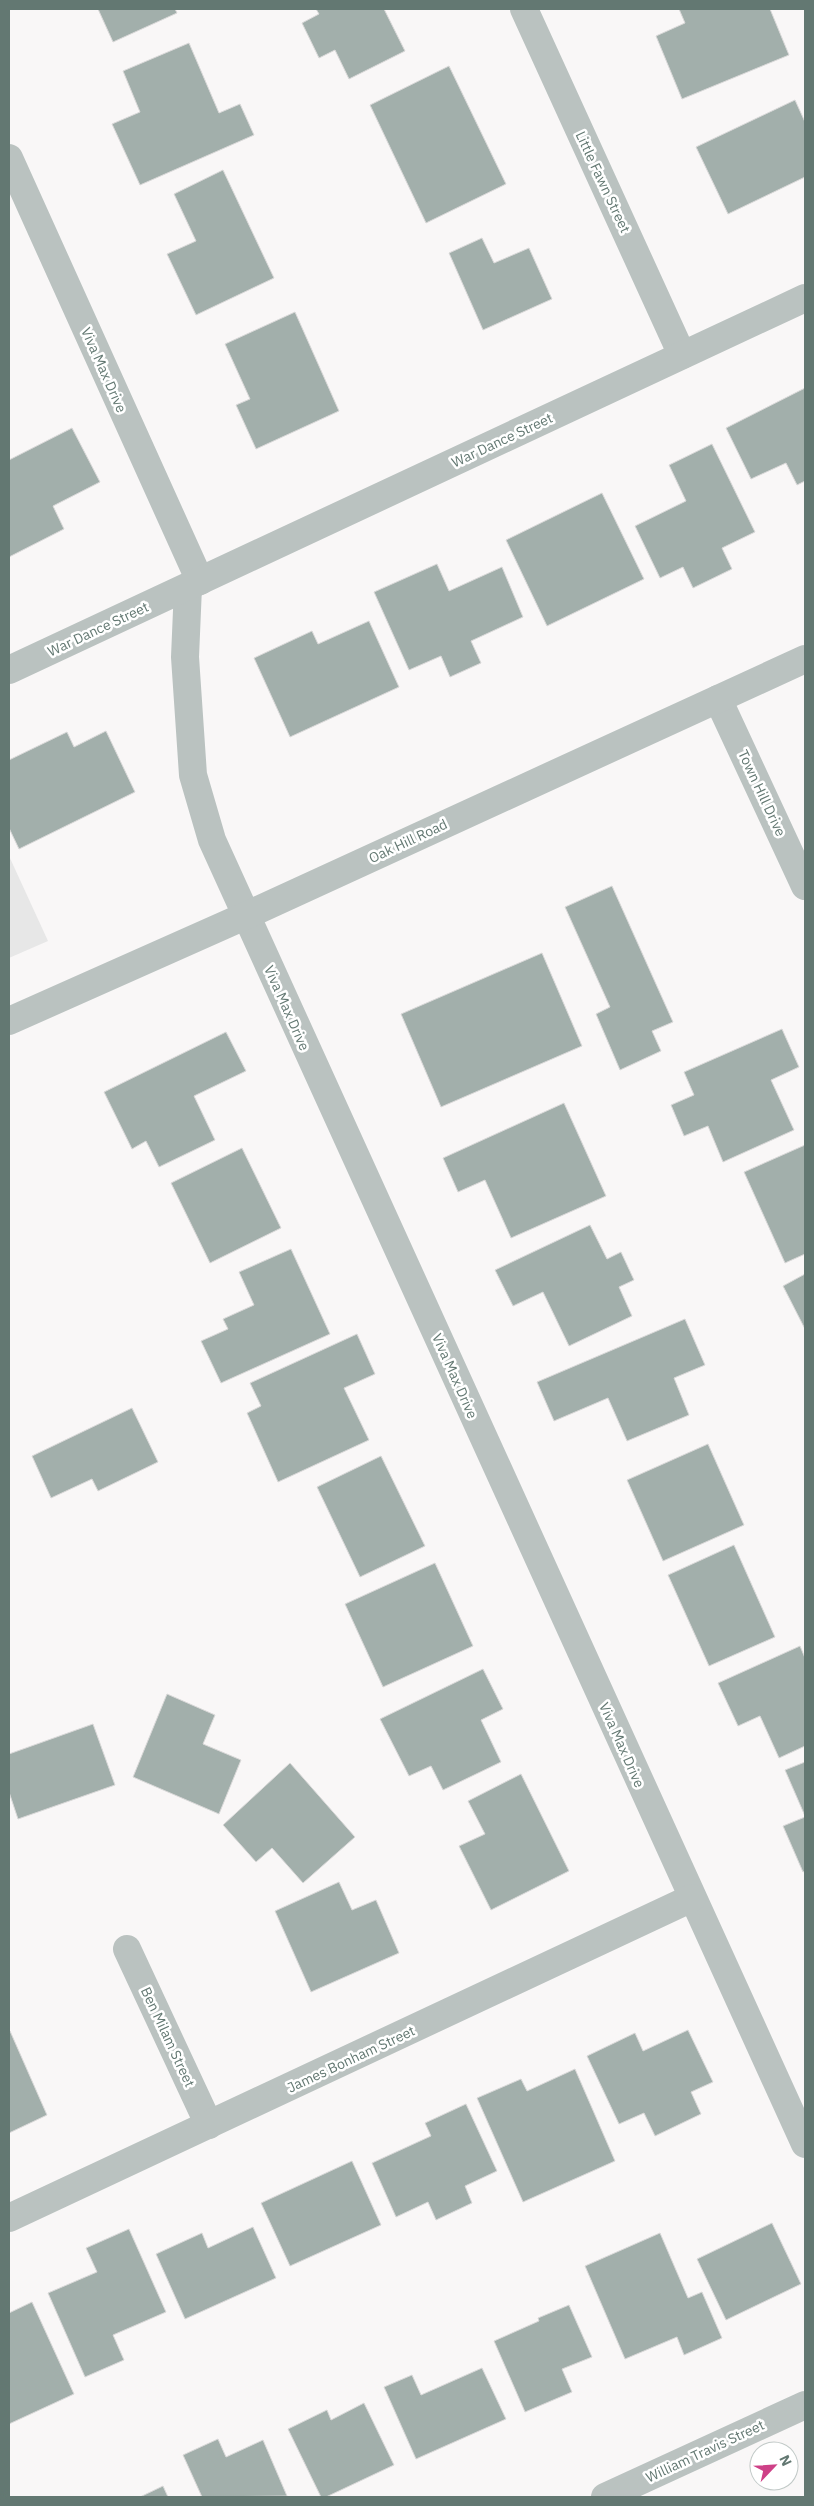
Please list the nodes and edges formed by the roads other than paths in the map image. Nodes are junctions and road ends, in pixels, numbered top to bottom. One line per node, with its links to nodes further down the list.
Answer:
1 (524, 9): 4 (street, Little Fawn Street)
2 (9, 158): 5 (street, Viva Max Drive)
3 (805, 298): 4 (street, War Dance Street)
4 (682, 355): 5 (street, War Dance Street)
5 (194, 584): 7 (street, War Dance Street); 10 (street, Viva Max Drive)
6 (805, 661): 8 (street, Oak Hill Road)
7 (9, 670)
8 (718, 699): 9 (street, Town Hill Drive); 10 (street, Oak Hill Road)
9 (805, 886)
10 (245, 916): 11 (street, Oak Hill Road); 12 (street, Viva Max Drive)
11 (9, 1021)
12 (692, 1898): 14 (street, James Bonham Street); 15 (street, Viva Max Drive)
13 (127, 1949): 14 (street, Ben Milam Street)
14 (209, 2125): 16 (street, James Bonham Street)
15 (805, 2144)
16 (9, 2218)
17 (805, 2405): 18 (street, William Travis Street)
18 (605, 2497)

